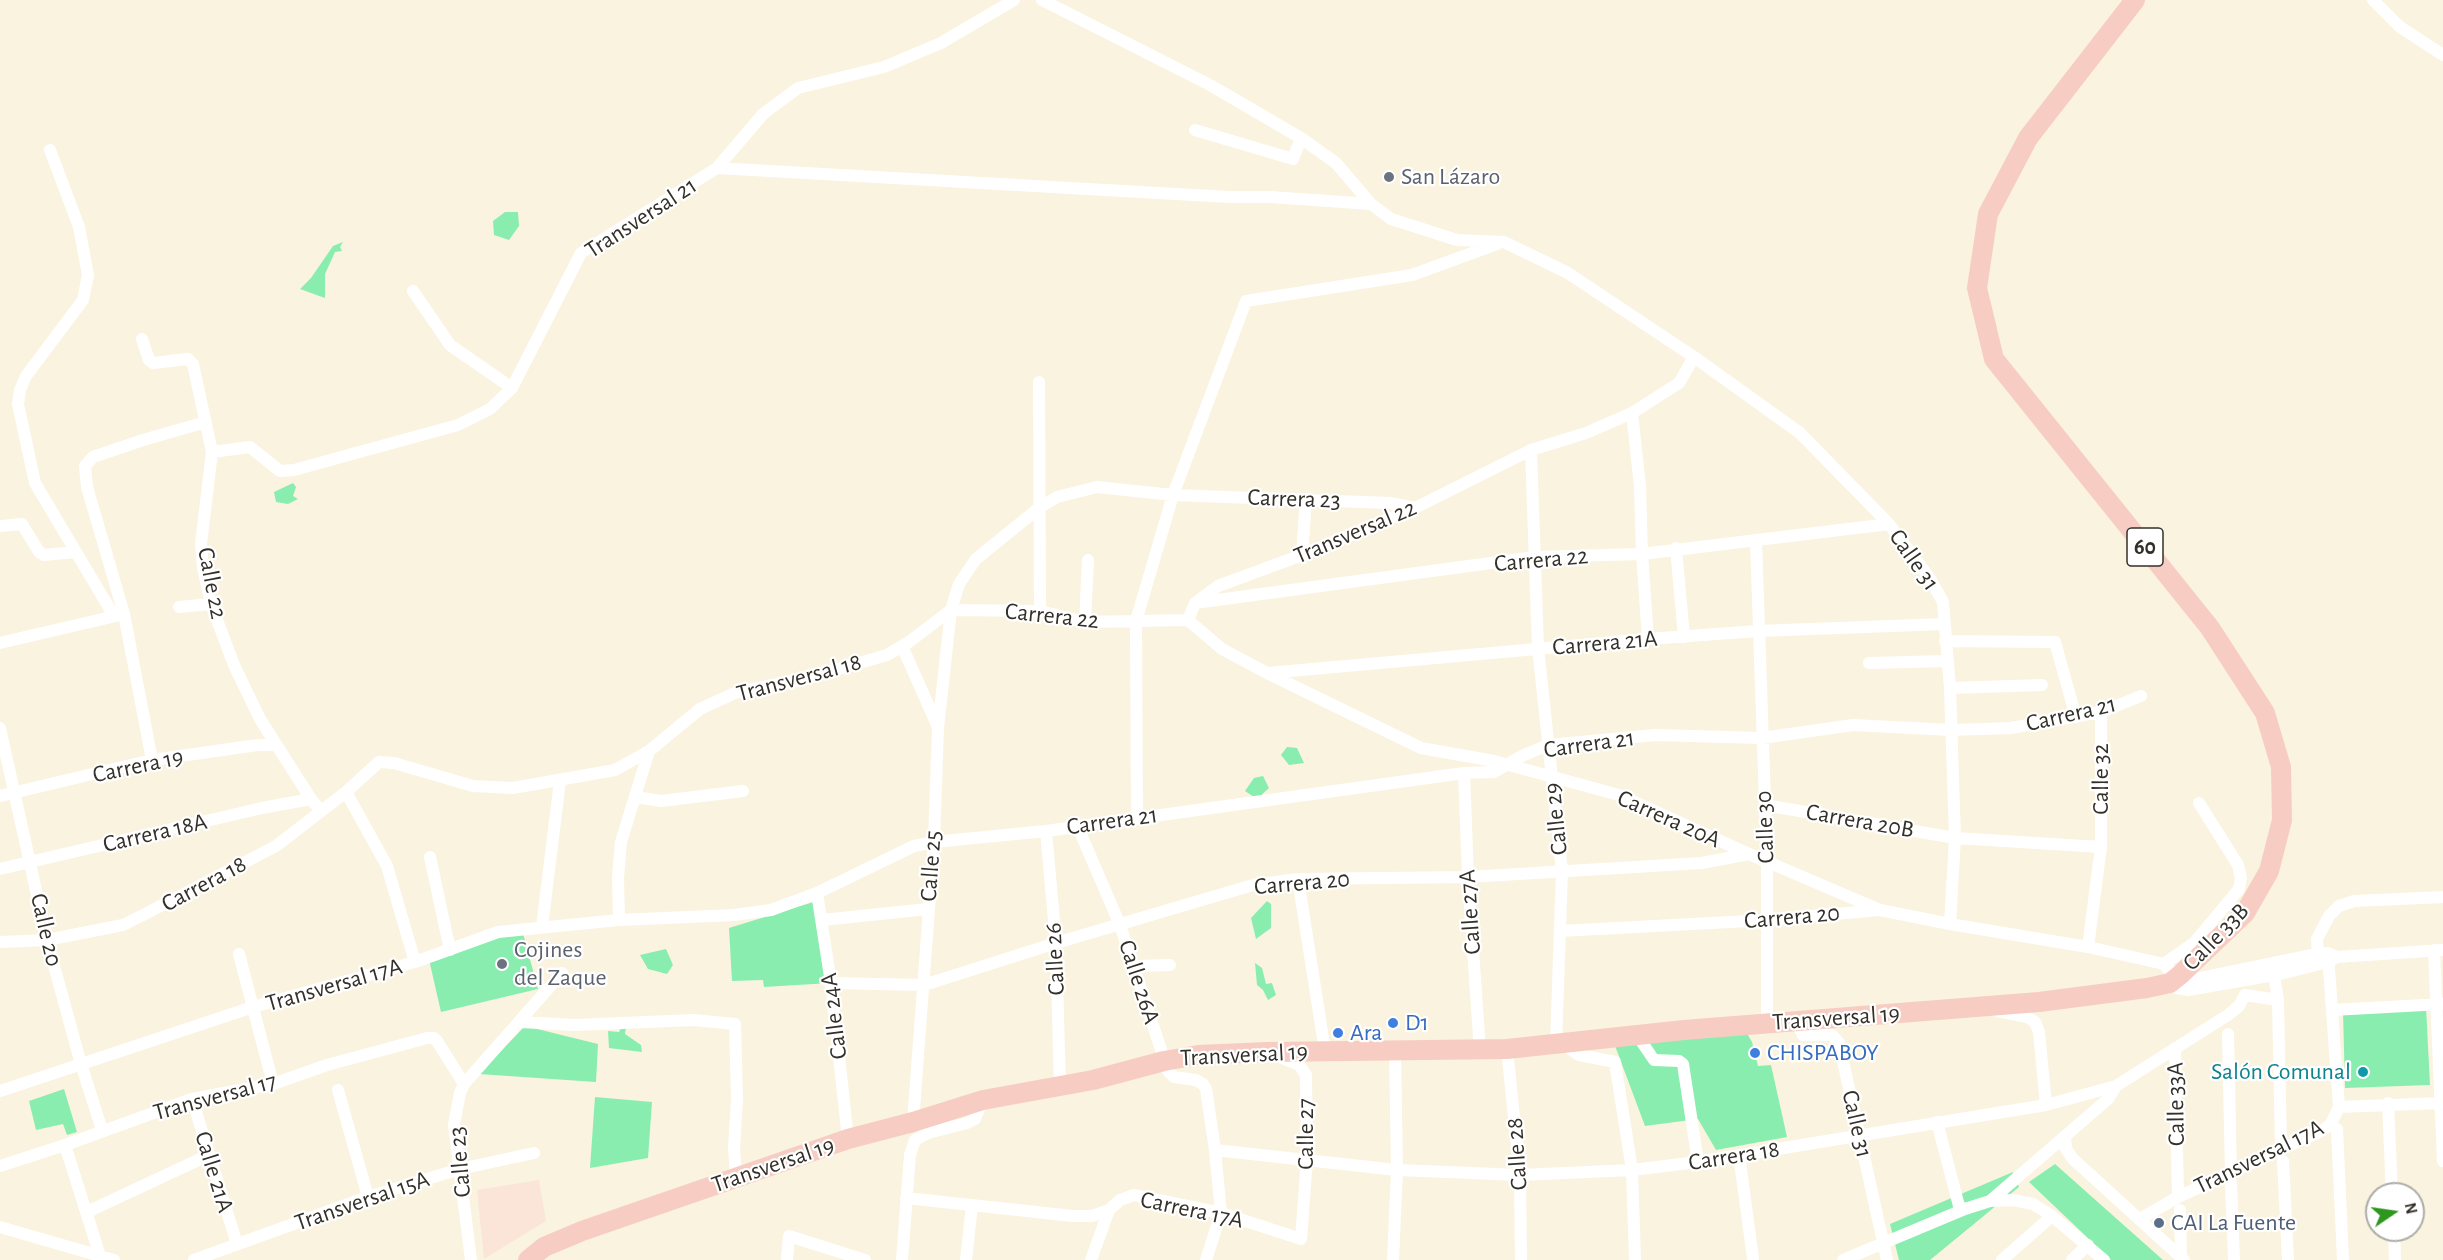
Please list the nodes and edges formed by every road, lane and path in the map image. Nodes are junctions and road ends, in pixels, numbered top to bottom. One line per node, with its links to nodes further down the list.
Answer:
1 (1014, 0): 9 (street, Transversal 21)
2 (1042, 0): 7 (street)
3 (2135, 0): 118 (main road, Calle 33B / 60)
4 (2373, 0): 5 (street)
5 (2443, 55)
6 (1195, 130): 7 (street)
7 (1301, 138): 10 (street)
8 (50, 150): 29 (street)
9 (717, 168): 10 (street); 16 (street, Transversal 21)
10 (1371, 204): 11 (street)
11 (1504, 242): 14 (street, Calle 31); 21 (street)
12 (413, 291): 16 (street)
13 (142, 339): 18 (street, Calle 22)
14 (1694, 357): 17 (street); 25 (street, Calle 31)
15 (1039, 382): 23 (street)
16 (512, 388): 20 (street, Transversal 21)
17 (1632, 413): 19 (street); 30 (street)
18 (206, 422): 20 (street, Calle 22); 39 (street)
19 (1532, 450): 24 (street, Transversal 22); 32 (street, Calle 29)
20 (212, 452): 35 (street, Calle 22)
21 (1173, 495): 22 (street, Carrera 23); 23 (street, Carrera 23); 41 (street)
22 (1306, 499): 24 (street, Carrera 23); 31 (street)
23 (1040, 508): 37 (street, Calle 25); 38 (street)
24 (1415, 508): 31 (street, Transversal 22)
25 (1889, 524): 27 (street, Carrera 22); 43 (street, Calle 31)
26 (0, 526): 29 (street)
27 (1756, 541): 28 (street, Carrera 22); 44 (street, Calle 30)
28 (1676, 548): 30 (street, Carrera 22); 45 (street)
29 (76, 552): 39 (street)
30 (1642, 554): 32 (street, Carrera 22); 46 (street)
31 (1302, 555): 34 (street, Transversal 22)
32 (1535, 557): 34 (street, Carrera 22); 50 (street, Calle 29)
33 (1088, 560): 42 (street)
34 (1195, 603): 40 (street)
35 (211, 604): 36 (street); 63 (street, Calle 22)
36 (179, 607)
37 (951, 610): 38 (street, Carrera 22); 49 (street, Transversal 18); 60 (street, Calle 25)
38 (1040, 611): 42 (street, Carrera 22)
39 (119, 615): 48 (street); 66 (street)
40 (1188, 620): 41 (street, Carrera 22); 53 (street, Carrera 20A)
41 (1136, 621): 42 (street, Carrera 22); 81 (street)
42 (1085, 622)
43 (1944, 624): 44 (street, Carrera 21A); 47 (street, Calle 31)
44 (1758, 632): 45 (street, Carrera 21A); 62 (street, Calle 30)
45 (1684, 637): 46 (street, Carrera 21A)
46 (1648, 639): 50 (street, Carrera 21A)
47 (1945, 641): 51 (street, Calle 31); 58 (street)
48 (0, 643)
49 (902, 646): 60 (street); 65 (street, Transversal 18)
50 (1538, 648): 53 (street, Carrera 21A); 64 (street, Calle 29)
51 (1947, 662): 52 (street); 55 (street, Calle 31)
52 (1869, 663)
53 (1267, 673): 68 (street, Carrera 20A)
54 (2042, 685): 55 (street)
55 (1950, 688): 61 (street, Calle 31)
56 (2141, 696): 57 (street, Carrera 21)
57 (2101, 712): 58 (street, Carrera 21); 86 (street, Calle 32)
58 (2076, 717): 61 (street, Carrera 21)
59 (0, 728): 74 (street, Calle 20)
60 (938, 728): 85 (street, Calle 25)
61 (1951, 730): 62 (street, Carrera 21); 84 (street, Calle 31)
62 (1762, 738): 64 (street, Carrera 21); 79 (street, Calle 30)
63 (276, 745): 66 (street, Carrera 19); 77 (street, Calle 22)
64 (1548, 745): 68 (street, Carrera 21); 70 (street, Calle 29)
65 (649, 751): 71 (street, Transversal 18); 76 (street)
66 (152, 760): 74 (street, Carrera 19)
67 (379, 762): 71 (street, Transversal 18); 73 (street, Carrera 18)
68 (1507, 765): 69 (street, Carrera 21); 70 (street, Carrera 20A)
69 (1464, 773): 81 (street, Carrera 21); 93 (street, Calle 27A)
70 (1551, 777): 87 (street, Carrera 20A); 92 (street, Calle 29)
71 (560, 781): 104 (street)
72 (743, 791): 76 (street)
73 (346, 792): 80 (street, Carrera 18); 114 (street)
74 (14, 793): 75 (street, Carrera 19); 90 (street, Calle 20)
75 (0, 796)
76 (635, 797): 99 (street)
77 (311, 800): 80 (street, Calle 22); 90 (street, Carrera 18A)
78 (2199, 803): 118 (street)
79 (1765, 805): 84 (street, Carrera 20B); 89 (street, Calle 30)
80 (321, 811): 106 (street, Carrera 18)
81 (1137, 818): 82 (street, Carrera 21)
82 (1077, 825): 83 (street, Carrera 21); 103 (street, Calle 26A)
83 (1046, 831): 85 (street, Carrera 21); 108 (street, Calle 26)
84 (1955, 837): 86 (street); 102 (street, Calle 31)
85 (934, 842): 95 (street, Carrera 21); 97 (street, Calle 25)
86 (2101, 847): 109 (street)
87 (1749, 854): 89 (street, Carrera 20A); 92 (street, Carrera 20)
88 (430, 857): 110 (street)
89 (1767, 860): 98 (street, Carrera 20A); 101 (street, Calle 30)
90 (31, 862): 91 (street, Carrera 18A); 106 (street, Calle 20)
91 (0, 869)
92 (1562, 871): 93 (street, Carrera 20); 105 (street, Calle 29)
93 (1468, 877): 94 (street, Carrera 20); 139 (street, Calle 27A)
94 (1298, 879): 103 (street, Carrera 20); 137 (street)
95 (817, 893): 99 (street, Transversal 17A); 100 (street, Calle 24A)
96 (2443, 897): 113 (street)
97 (928, 909): 100 (street); 122 (street, Calle 25)
98 (1881, 910): 101 (street, Carrera 20); 102 (street, Carrera 20A)
99 (619, 920): 104 (street, Transversal 17A)
100 (822, 920): 121 (street, Calle 24A)
101 (1768, 920): 105 (street, Carrera 20); 131 (street, Calle 30)
102 (1950, 924): 109 (street, Carrera 20A)
103 (1120, 925): 108 (street, Carrera 20); 116 (street, Calle 26A)
104 (542, 927): 110 (street, Transversal 17A)
105 (1560, 931): 134 (street, Calle 29)
106 (47, 939): 107 (street, Carrera 18); 142 (street, Calle 20)
107 (0, 942)
108 (1056, 943): 122 (street, Carrera 20); 146 (street, Calle 26)
109 (2088, 947): 118 (street, Carrera 20A)
110 (450, 950): 114 (street, Transversal 17A)
111 (2439, 950): 113 (street); 125 (street)
112 (239, 954): 126 (street)
113 (2326, 958): 118 (street); 119 (street); 128 (street)
114 (415, 962): 126 (street, Transversal 17A)
115 (1170, 964): 116 (street)
116 (1135, 966): 141 (street, Calle 26A)
117 (562, 973): 130 (street)
118 (2171, 973): 120 (street); 127 (main road, Transversal 19)
119 (2274, 975): 120 (street); 124 (street)
120 (2243, 981): 123 (street)
121 (831, 983): 122 (street, Carrera 20); 161 (street, Calle 24A)
122 (924, 985): 155 (street, Calle 25)
123 (2245, 995): 124 (street); 135 (street, Carrera 18)
124 (2278, 1000): 165 (street)
125 (2439, 1004): 128 (street); 151 (street)
126 (253, 1007): 142 (street, Transversal 17A); 143 (street)
127 (1979, 1007): 129 (main road, Transversal 19); 153 (street)
128 (2332, 1010): 154 (street)
129 (1796, 1021): 131 (main road, Transversal 19); 159 (street, Calle 31)
130 (521, 1022): 144 (street); 177 (street)
131 (1767, 1023): 133 (main road, Transversal 19)
132 (2228, 1034): 178 (street)
133 (1637, 1035): 134 (main road, Transversal 19); 171 (street)
134 (1560, 1044): 136 (main road, Transversal 19); 175 (street)
135 (2175, 1048): 145 (street, Carrera 18); 181 (street, Calle 33A)
136 (1508, 1049): 139 (main road, Transversal 19); 176 (street, Calle 28)
137 (1325, 1051): 138 (main road, Transversal 19); 140 (main road, Transversal 19)
138 (1395, 1051): 139 (main road, Transversal 19); 174 (street)
139 (1480, 1051)
140 (1267, 1052): 141 (main road, Transversal 19); 169 (street, Calle 27)
141 (1164, 1061): 146 (main road, Transversal 19); 163 (street)
142 (81, 1064): 148 (street, Transversal 17A); 158 (street, Calle 20)
143 (273, 1084): 144 (street, Transversal 17); 149 (street, Transversal 17)
144 (464, 1084): 173 (street, Calle 23)
145 (2116, 1086): 153 (street, Carrera 18); 160 (street)
146 (1060, 1087): 150 (main road, Transversal 19)
147 (338, 1090): 180 (street)
148 (0, 1091)
149 (192, 1099): 158 (street, Transversal 17); 166 (street, Calle 21A)
150 (983, 1100): 155 (main road, Transversal 19); 182 (street)
151 (2441, 1102): 152 (street); 168 (street)
152 (2388, 1103): 154 (street); 179 (street)
153 (2046, 1105): 156 (street, Carrera 18)
154 (2339, 1107): 165 (street, Transversal 17A)
155 (913, 1122): 161 (main road, Transversal 19)
156 (1937, 1122): 159 (street, Carrera 18); 185 (street)
157 (2337, 1129): 221 (street)
158 (102, 1130): 162 (street, Transversal 17)
159 (1860, 1136): 167 (street, Carrera 18); 195 (street, Calle 31)
160 (2065, 1137): 183 (street); 191 (street)
161 (848, 1139): 177 (main road, Transversal 19)
162 (65, 1145): 172 (street, Transversal 17); 188 (street)
163 (1215, 1150): 169 (street, Carrera 18); 189 (street)
164 (534, 1153): 173 (street, Transversal 15A)
165 (2282, 1154): 178 (street, Transversal 17A); 220 (street)
166 (209, 1155): 188 (street); 196 (street, Calle 21A)
167 (1739, 1155): 171 (street, Carrera 18); 199 (street)
168 (2443, 1156): 170 (street)
169 (1307, 1159): 174 (street, Carrera 18); 193 (street, Calle 27)
170 (2443, 1161)
171 (1698, 1162): 175 (street, Carrera 18)
172 (0, 1166)
173 (460, 1169): 180 (street, Transversal 15A); 203 (street, Calle 23)
174 (1397, 1170): 176 (street, Carrera 18); 211 (street)
175 (1632, 1170): 176 (street, Carrera 18); 213 (street)
176 (1520, 1175): 212 (street, Calle 28)
177 (736, 1177): 204 (main road, Transversal 19)
178 (2231, 1178): 181 (street, Transversal 17A); 219 (street)
179 (2391, 1182)
180 (368, 1197): 196 (street, Transversal 15A)
181 (2178, 1197): 191 (street, Transversal 17A)
182 (906, 1198): 184 (street, Carrera 17A); 207 (street)
183 (1990, 1201): 185 (street); 190 (street)
184 (972, 1205): 186 (street, Carrera 17A); 208 (street)
185 (1962, 1207): 195 (street)
186 (1108, 1210): 189 (street, Carrera 17A); 209 (street)
187 (2180, 1210): 200 (street)
188 (87, 1212): 198 (street)
189 (1221, 1213): 193 (street, Carrera 17A); 210 (street)
190 (2052, 1216): 197 (street); 216 (street)
191 (2140, 1220): 200 (street)
192 (0, 1227): 198 (street)
193 (1301, 1239)
194 (2394, 1242): 222 (street)
195 (1884, 1243): 214 (street); 215 (street, Calle 31)
196 (237, 1244): 202 (street, Transversal 15A)
197 (2088, 1245): 217 (street); 218 (street)
198 (100, 1256): 201 (street)
199 (1753, 1258)
200 (2183, 1259)
201 (114, 1260)
202 (194, 1260)
203 (471, 1260)
204 (528, 1260)
205 (787, 1260): 206 (street)
206 (865, 1260)
207 (902, 1260)
208 (966, 1260)
209 (1091, 1260)
210 (1206, 1260)
211 (1393, 1260)
212 (1521, 1260)
213 (1635, 1260)
214 (1843, 1260)
215 (1887, 1260)
216 (2002, 1260)
217 (2072, 1260)
218 (2104, 1260)
219 (2234, 1260)
220 (2288, 1260)
221 (2343, 1260)
222 (2395, 1260)

